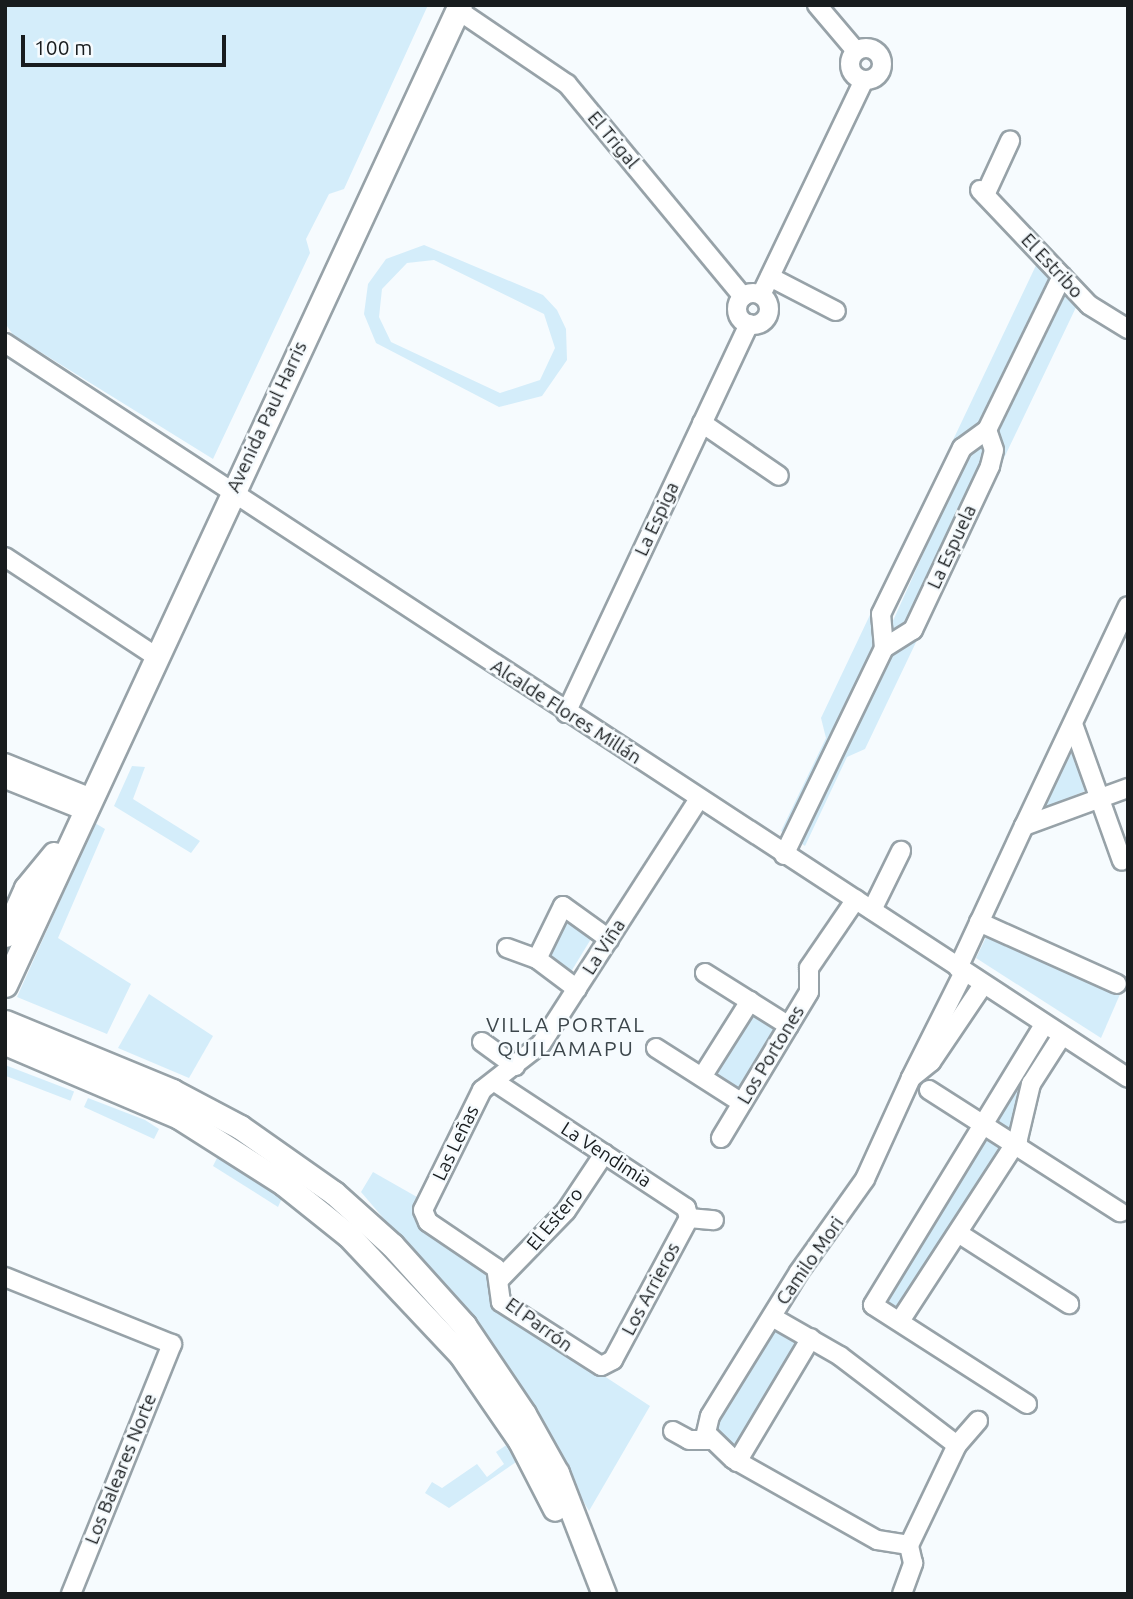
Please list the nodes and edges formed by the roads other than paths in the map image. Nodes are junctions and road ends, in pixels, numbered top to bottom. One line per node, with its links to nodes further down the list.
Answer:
1 (817, 5): 3 (street)
2 (459, 7): 8 (street, El Trigal); 16 (main road, Avenida Paul Harris)
3 (856, 51): 4 (street); 4 (street, La Espiga)
4 (864, 80): 7 (street, La Espiga)
5 (1010, 141): 6 (street, El Estribo)
6 (1062, 276): 11 (street, El Estribo); 14 (street, La Espuela)
7 (770, 277): 8 (street, La Espiga); 9 (street)
8 (752, 296): 10 (street); 10 (street, La Espiga)
9 (836, 311)
10 (749, 324): 13 (street, La Espiga)
11 (1128, 329)
12 (5, 343): 16 (street, Alcalde Flores Millán)
13 (702, 423): 15 (street); 22 (street, La Espiga)
14 (987, 430): 20 (street, La Espuela); 20 (street, La Espuela)
15 (779, 476)
16 (232, 491): 21 (main road, Avenida Paul Harris); 22 (street, Alcalde Flores Millán)
17 (5, 557): 21 (street)
18 (5, 571): 21 (street)
19 (1126, 617): 23 (street, Camilo Mori)
20 (884, 648): 32 (street)
21 (153, 661): 29 (main road, Avenida Paul Harris)
22 (566, 713): 27 (street, Alcalde Flores Millán)
23 (1073, 724): 28 (street); 30 (street, Camilo Mori)
24 (5, 763): 29 (street)
25 (5, 779): 29 (street)
26 (1128, 788): 28 (street)
27 (699, 799): 32 (street, Alcalde Flores Millán); 38 (street, La Viña)
28 (1098, 799): 30 (street); 33 (street)
29 (82, 813): 37 (main road, Avenida Paul Harris); 44 (main road, Avenida Paul Harris)
30 (1024, 826): 36 (street, Camilo Mori)
31 (901, 851): 35 (street)
32 (784, 855): 34 (street, Alcalde Flores Millán)
33 (1122, 861)
34 (856, 899): 35 (street, Alcalde Flores Millán); 50 (street, Los Portones)
35 (872, 910): 41 (street, Alcalde Flores Millán)
36 (979, 922): 41 (street, Camilo Mori); 43 (street)
37 (5, 935)
38 (609, 939): 40 (street); 46 (street, La Viña)
39 (507, 948): 40 (street)
40 (537, 958): 46 (street)
41 (961, 970): 45 (street, Alcalde Flores Millán); 57 (street, Camilo Mori)
42 (705, 973): 47 (street)
43 (1117, 984)
44 (5, 985)
45 (983, 985): 49 (street, Alcalde Flores Millán); 57 (street, Camilo Mori)
46 (577, 989): 55 (street, La Viña)
47 (750, 1001): 50 (street); 56 (street)
48 (5, 1022): 87 (main road)
49 (1044, 1025): 51 (street, Alcalde Flores Millán); 62 (street)
50 (789, 1026): 61 (street, Los Portones)
51 (1061, 1037): 58 (street, Alcalde Flores Millán); 64 (street)
52 (482, 1042): 55 (street)
53 (5, 1043): 86 (main road)
54 (656, 1048): 56 (street)
55 (515, 1066): 59 (street, La Viña)
56 (702, 1077): 61 (street)
57 (911, 1078): 74 (street, Camilo Mori)
58 (1128, 1078)
59 (495, 1082): 65 (street, La Vendimia); 66 (street, Las Leñas)
60 (929, 1090): 62 (street)
61 (742, 1103): 63 (street, Los Portones)
62 (983, 1125): 64 (street); 75 (street)
63 (721, 1138)
64 (1014, 1145): 67 (street); 70 (street)
65 (604, 1154): 68 (street, La Vendimia); 72 (street, El Estero)
66 (423, 1210): 72 (street, El Parrón)
67 (1120, 1212)
68 (688, 1218): 69 (street); 77 (street, Los Arrieros)
69 (714, 1220)
70 (958, 1233): 73 (street); 75 (street)
71 (5, 1277): 85 (street, Los Baleares Norte)
72 (501, 1279): 77 (street, El Parrón)
73 (1069, 1304)
74 (772, 1317): 76 (street); 81 (street, Camilo Mori)
75 (900, 1321): 78 (street)
76 (811, 1338): 82 (street); 83 (street)
77 (613, 1360)
78 (1027, 1404)
79 (978, 1420): 82 (street)
80 (673, 1431): 81 (street)
81 (709, 1440): 83 (street)
82 (957, 1445): 84 (street)
83 (737, 1462): 84 (street)
84 (909, 1545): 88 (street)
85 (71, 1594)
86 (589, 1594)
87 (604, 1594)
88 (902, 1594)

